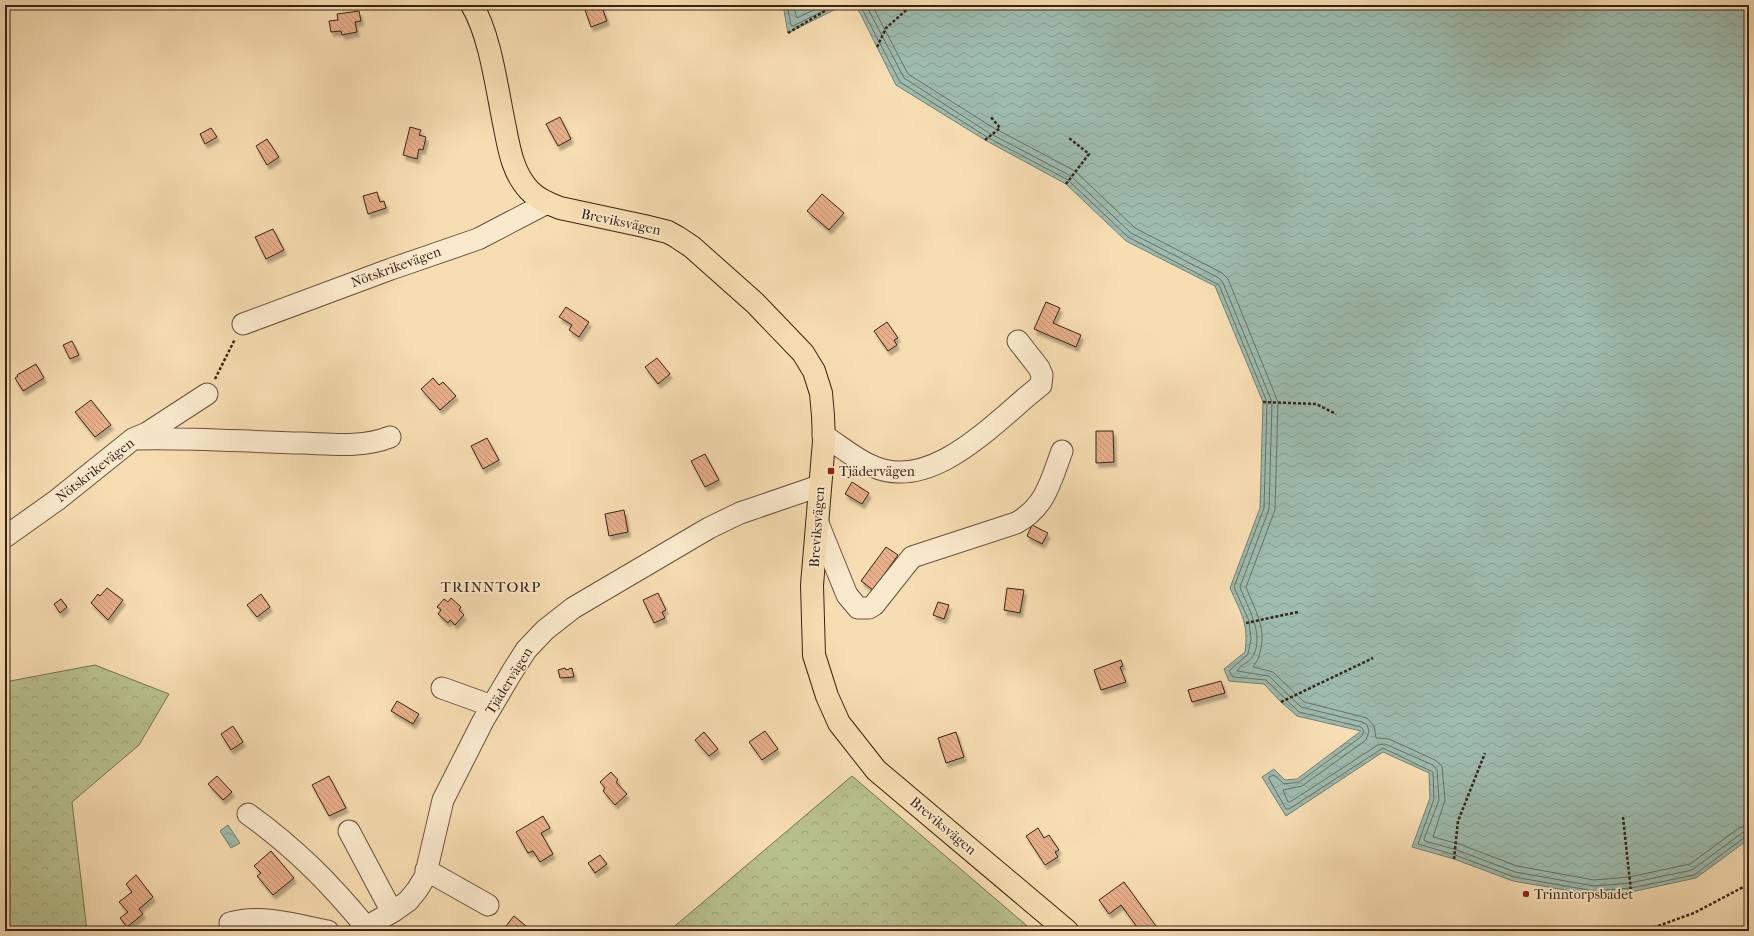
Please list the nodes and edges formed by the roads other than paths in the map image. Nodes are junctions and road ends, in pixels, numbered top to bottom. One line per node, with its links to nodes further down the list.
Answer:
1 (472, 5): 2 (main road, Breviksvägen)
2 (547, 203): 3 (street, Nötskrikevägen); 6 (main road, Breviksvägen)
3 (243, 324)
4 (1018, 341): 6 (street)
5 (207, 394): 8 (street, Nötskrikevägen)
6 (824, 435): 10 (main road, Breviksvägen)
7 (390, 437): 8 (street)
8 (133, 439): 12 (street, Nötskrikevägen)
9 (1062, 451): 11 (street)
10 (820, 486): 11 (main road, Breviksvägen); 14 (street, Tjädervägen)
11 (817, 521): 23 (main road, Breviksvägen)
12 (5, 538)
13 (442, 688): 14 (street)
14 (492, 706): 17 (street, Tjädervägen)
15 (248, 814): 21 (street)
16 (350, 830): 19 (street)
17 (426, 870): 18 (street); 19 (street, Tjädervägen)
18 (488, 905)
19 (392, 912): 21 (street, Tjädervägen)
20 (230, 923): 22 (street)
21 (363, 929)
22 (328, 931)
23 (1067, 931)

